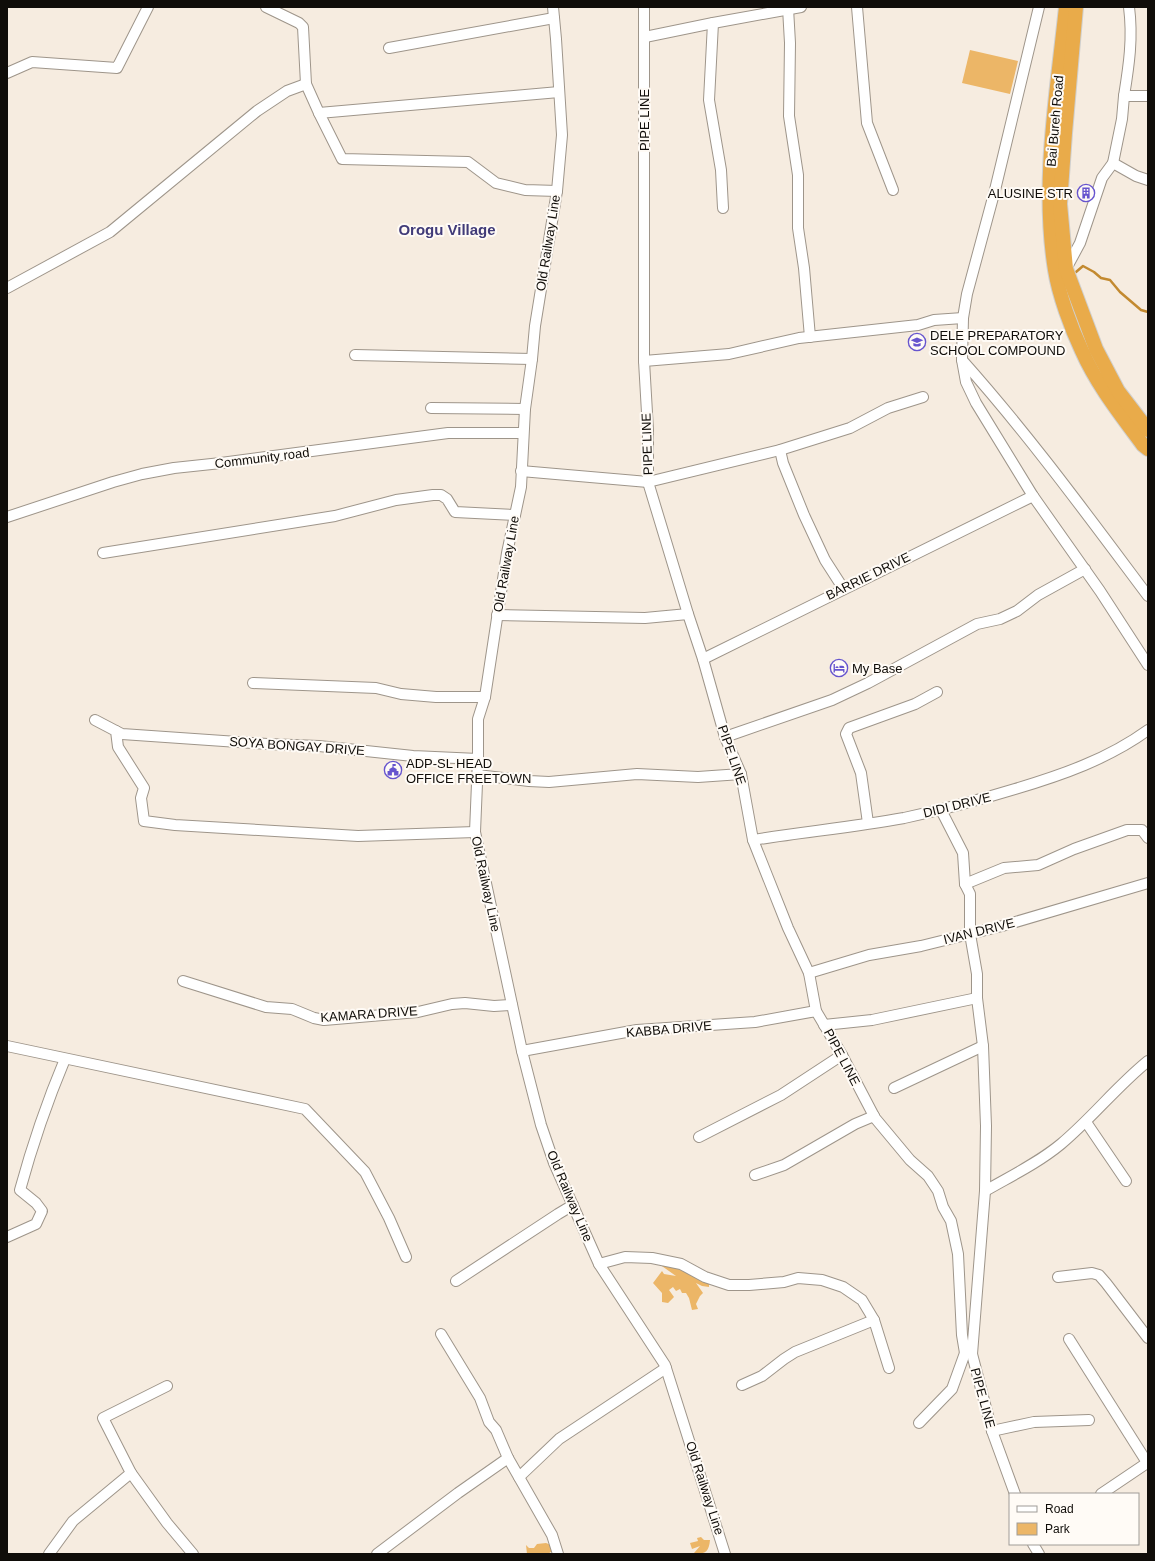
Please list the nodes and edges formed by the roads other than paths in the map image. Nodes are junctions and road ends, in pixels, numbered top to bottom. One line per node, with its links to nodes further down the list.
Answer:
1 (148, 7): 16 (street)
2 (266, 7): 17 (street)
3 (553, 7): 12 (street, Old Railway Line)
4 (644, 7): 14 (street, PIPE LINE)
5 (801, 7): 11 (street)
6 (857, 7): 24 (street)
7 (1039, 7): 29 (street)
8 (1066, 7): 40 (highway, Bai Bureh Road)
9 (1076, 7): 27 (highway, Bai Bureh Road)
10 (1129, 7): 19 (street)
11 (788, 8): 13 (street); 30 (street)
12 (554, 18): 15 (street); 18 (street, Old Railway Line)
13 (713, 23): 14 (street); 26 (street)
14 (645, 37): 34 (street, PIPE LINE)
15 (389, 48)
16 (7, 73)
17 (306, 84): 21 (street); 28 (street)
18 (559, 92): 21 (street); 25 (street, Old Railway Line)
19 (1124, 96): 20 (street); 22 (street)
20 (1148, 96)
21 (319, 113): 25 (street)
22 (1113, 163): 23 (street); 27 (street)
23 (1148, 180)
24 (893, 190)
25 (557, 191): 32 (street, Old Railway Line)
26 (723, 208)
27 (1066, 269): 38 (highway, Bai Bureh Road)
28 (7, 288)
29 (963, 318): 30 (street); 33 (street)
30 (810, 337): 34 (street)
31 (355, 355): 32 (street)
32 (532, 359): 37 (street, Old Railway Line)
33 (962, 360): 44 (street); 50 (street)
34 (644, 361): 43 (street, PIPE LINE)
35 (923, 397): 41 (street)
36 (431, 408): 37 (street)
37 (525, 410): 39 (street, Old Railway Line)
38 (1148, 430)
39 (523, 433): 42 (street, Old Railway Line); 46 (street, Community road)
40 (1148, 449)
41 (780, 450): 43 (street); 49 (street)
42 (521, 471): 43 (street); 45 (street, Old Railway Line)
43 (648, 482): 51 (street, PIPE LINE)
44 (1033, 496): 48 (street); 49 (street, BARRIE DRIVE)
45 (515, 515): 47 (street); 52 (street, Old Railway Line)
46 (7, 517)
47 (103, 553)
48 (1085, 570): 54 (street); 61 (street)
49 (843, 588): 53 (street, BARRIE DRIVE)
50 (1148, 596)
51 (688, 614): 52 (street); 53 (street, PIPE LINE)
52 (497, 615): 57 (street, Old Railway Line)
53 (703, 659): 61 (street, PIPE LINE)
54 (1148, 665)
55 (253, 683): 57 (street)
56 (937, 692): 66 (street)
57 (485, 697): 62 (street, Old Railway Line)
58 (95, 720): 60 (street, SOYA BONGAY DRIVE)
59 (1148, 730): 65 (street, DIDI DRIVE)
60 (116, 731): 62 (street, SOYA BONGAY DRIVE); 67 (street)
61 (725, 737): 63 (street, PIPE LINE)
62 (478, 759): 64 (street, Old Railway Line)
63 (741, 774): 64 (street); 69 (street, PIPE LINE)
64 (477, 775): 67 (street, Old Railway Line)
65 (941, 810): 66 (street, DIDI DRIVE); 71 (street)
66 (868, 823): 69 (street, DIDI DRIVE)
67 (475, 832): 76 (street, Old Railway Line)
68 (1148, 838): 71 (street)
69 (754, 840): 73 (street, PIPE LINE)
70 (1148, 883): 72 (street, IVAN DRIVE)
71 (965, 884): 72 (street)
72 (970, 934): 73 (street, IVAN DRIVE); 75 (street)
73 (809, 973): 77 (street, PIPE LINE)
74 (183, 982): 76 (street, KAMARA DRIVE)
75 (977, 998): 78 (street); 80 (street)
76 (512, 1004): 81 (street, Old Railway Line)
77 (816, 1011): 78 (street, PIPE LINE); 81 (street, KABBA DRIVE)
78 (824, 1025): 82 (street, PIPE LINE)
79 (7, 1046): 83 (street)
80 (983, 1046): 85 (street); 91 (street)
81 (522, 1051): 92 (street, Old Railway Line)
82 (842, 1055): 86 (street, PIPE LINE); 88 (street)
83 (64, 1059): 93 (street); 94 (street)
84 (1148, 1060): 87 (street)
85 (894, 1088)
86 (874, 1116): 89 (street); 102 (street, PIPE LINE)
87 (1086, 1122): 90 (street); 91 (street)
88 (700, 1137)
89 (755, 1175)
90 (1126, 1181)
91 (985, 1191): 102 (street)
92 (573, 1205): 95 (street, Old Railway Line); 97 (street)
93 (7, 1238)
94 (406, 1257)
95 (599, 1264): 98 (street); 103 (street, Old Railway Line)
96 (1058, 1277): 100 (street)
97 (456, 1281)
98 (874, 1320): 104 (street); 105 (street)
99 (441, 1334): 110 (street)
100 (1148, 1338)
101 (1069, 1339): 111 (street)
102 (968, 1354): 108 (street); 109 (street, PIPE LINE)
103 (666, 1368): 113 (street); 121 (street, Old Railway Line)
104 (889, 1368)
105 (742, 1384)
106 (167, 1386): 112 (street)
107 (1089, 1420): 109 (street)
108 (919, 1422)
109 (992, 1432): 114 (street, PIPE LINE)
110 (508, 1458): 113 (street); 119 (street)
111 (1148, 1463): 115 (street)
112 (131, 1472): 117 (street); 118 (street)
113 (520, 1477): 120 (street)
114 (1015, 1493)
115 (1103, 1493)
116 (1034, 1545): 122 (street)
117 (49, 1554)
118 (193, 1554)
119 (377, 1554)
120 (558, 1554)
121 (725, 1554)
122 (1039, 1554)

